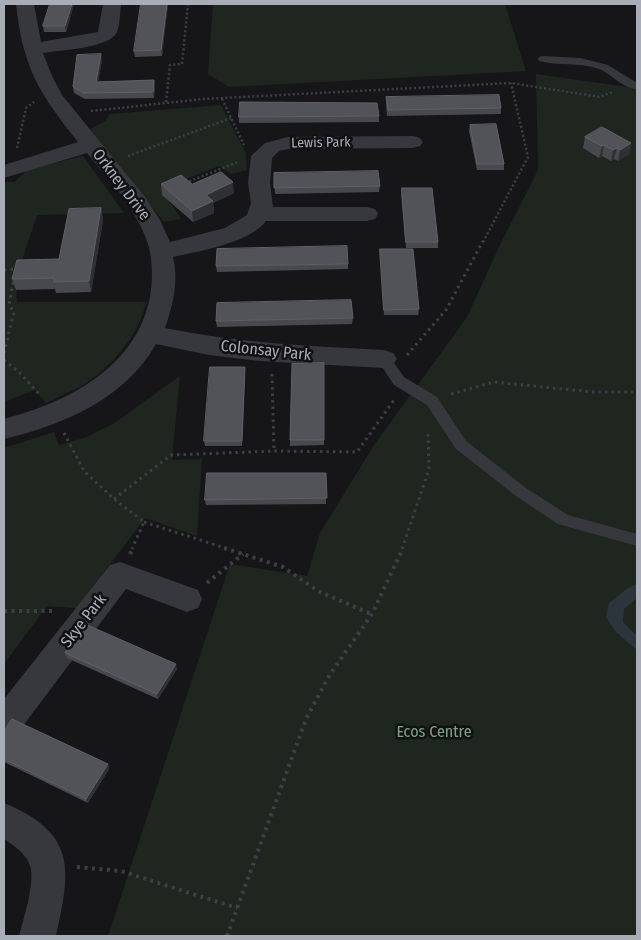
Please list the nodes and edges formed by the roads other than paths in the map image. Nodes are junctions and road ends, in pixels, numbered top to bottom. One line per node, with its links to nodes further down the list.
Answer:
1 (25, 4): 3 (street, Orkney Drive)
2 (112, 4): 3 (street)
3 (33, 49): 7 (street, Orkney Drive)
4 (543, 59): 5 (lane)
5 (635, 86)
6 (413, 142): 9 (street, Lewis Park)
7 (91, 145): 8 (street); 11 (street, Orkney Drive)
8 (7, 171)
9 (260, 214): 10 (street); 11 (street)
10 (367, 214)
11 (161, 252): 12 (street, Orkney Drive)
12 (150, 334): 13 (street, Colonsay Park); 14 (street, Orkney Drive)
13 (384, 359): 15 (lane)
14 (4, 429)
15 (637, 540)
16 (187, 599): 17 (street, Skye Park)
17 (4, 724)
18 (4, 820): 19 (street)
19 (38, 936)

